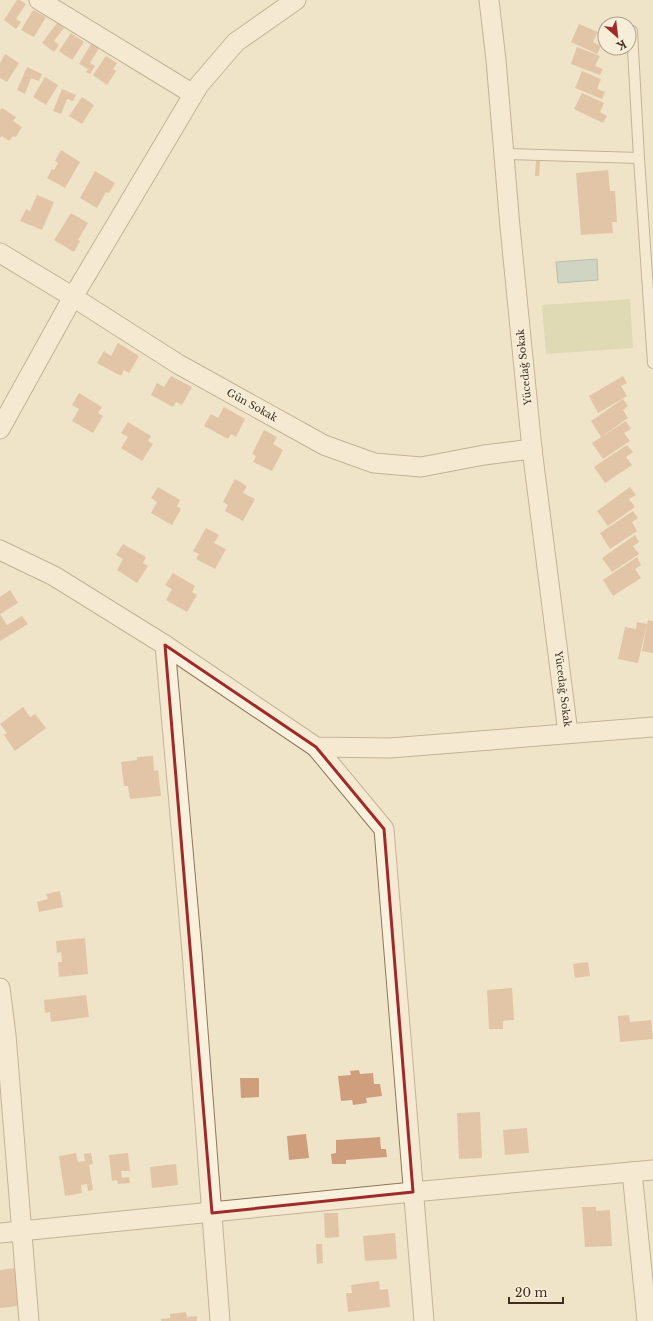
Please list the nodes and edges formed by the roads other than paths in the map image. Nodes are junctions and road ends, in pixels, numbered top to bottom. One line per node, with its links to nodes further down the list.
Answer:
1 (39, 0): 5 (street)
2 (296, 0): 5 (street)
3 (489, 0): 6 (street, Yücedağ Sokak)
4 (633, 56): 7 (lane)
5 (193, 94): 9 (street)
6 (504, 154): 7 (lane); 12 (street, Yücedağ Sokak)
7 (639, 158): 10 (lane)
8 (0, 253): 9 (street, Gün Sokak)
9 (73, 297): 11 (street); 12 (street, Gün Sokak)
10 (653, 363)
11 (0, 429)
12 (532, 449): 16 (street, Yücedağ Sokak)
13 (0, 550): 14 (street)
14 (165, 645): 17 (street); 22 (street)
15 (653, 727): 16 (street)
16 (568, 733): 17 (street)
17 (316, 747): 21 (street)
18 (0, 988): 23 (street)
19 (653, 1170): 20 (street)
20 (632, 1172): 21 (street); 28 (street)
21 (413, 1192): 22 (street); 27 (street)
22 (212, 1213): 23 (street); 26 (street)
23 (22, 1231): 24 (street); 25 (street)
24 (0, 1233)
25 (29, 1321)
26 (220, 1321)
27 (424, 1321)
28 (647, 1321)

